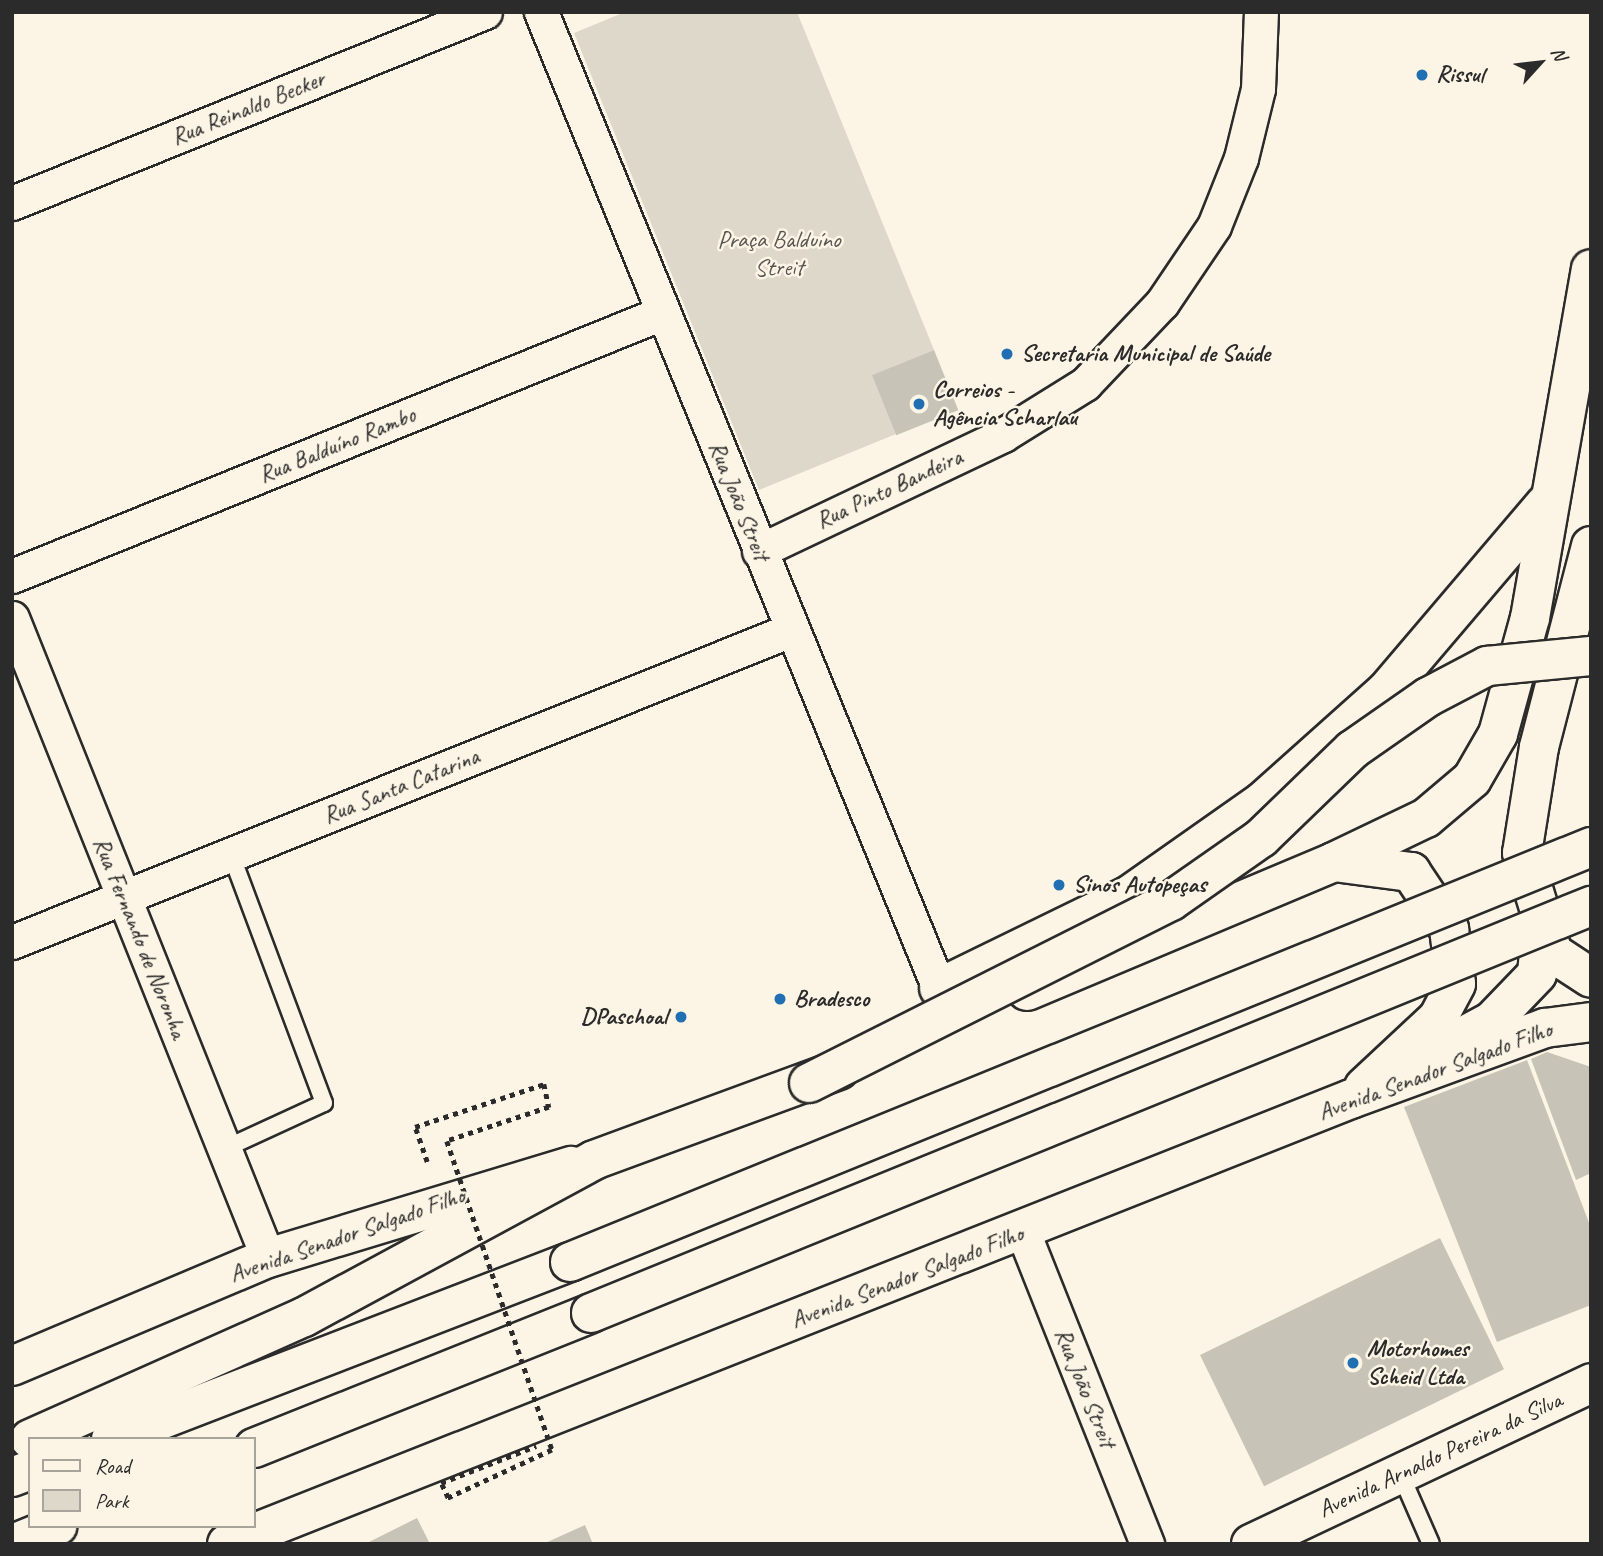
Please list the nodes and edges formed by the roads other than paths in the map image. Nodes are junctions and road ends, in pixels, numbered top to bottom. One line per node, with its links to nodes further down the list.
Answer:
1 (485, 12): 4 (street, Rua Reinaldo Becker)
2 (541, 12): 6 (street, Rua João Streit)
3 (1261, 12): 9 (street, Rua Pinto Bandeira)
4 (12, 203)
5 (1591, 269): 7 (main road)
6 (662, 313): 9 (street, Rua João Streit); 10 (street, Rua Balduíno Rambo)
7 (1545, 504): 16 (main road); 22 (main road)
8 (1591, 546): 19 (main road)
9 (759, 551): 12 (street, Rua João Streit)
10 (12, 576)
11 (12, 618): 17 (street, Rua Fernando de Noronha)
12 (790, 630): 15 (street, Rua Santa Catarina); 22 (street, Rua João Streit)
13 (1591, 656): 24 (main road, bridge)
14 (1591, 847): 33 (main road, bridge)
15 (231, 853): 17 (street, Rua Santa Catarina); 26 (lane)
16 (1335, 862): 24 (main road); 25 (main road)
17 (124, 897): 20 (street, Rua Santa Catarina); 26 (street, Rua Fernando de Noronha)
18 (1591, 906): 36 (main road, bridge)
19 (1541, 931): 21 (main road); 25 (main road)
20 (12, 942)
21 (1591, 978)
22 (939, 988)
23 (1591, 1022): 25 (main road, Avenida Senador Salgado Filho)
24 (808, 1083): 27 (main road, Avenida Senador Salgado Filho)
25 (1351, 1099): 28 (main road, Avenida Senador Salgado Filho)
26 (224, 1149): 29 (street, Rua Fernando de Noronha)
27 (594, 1160): 29 (main road, Avenida Senador Salgado Filho); 32 (main road)
28 (1023, 1232): 39 (main road, Avenida Senador Salgado Filho); 42 (street, Rua João Streit)
29 (268, 1258): 30 (main road, Avenida Senador Salgado Filho)
30 (12, 1366)
31 (1591, 1384): 37 (main road, Avenida Arnaldo Pereira da Silva)
32 (34, 1437)
33 (116, 1437)
34 (28, 1440): 35 (main road)
35 (12, 1447)
36 (256, 1447)
37 (1400, 1474): 43 (main road, Avenida Arnaldo Pereira da Silva); 44 (lane)
38 (52, 1528): 40 (main road)
39 (274, 1535): 41 (main road, Avenida Senador Salgado Filho)
40 (13, 1544)
41 (227, 1544)
42 (1147, 1544)
43 (1251, 1544)
44 (1431, 1544)

